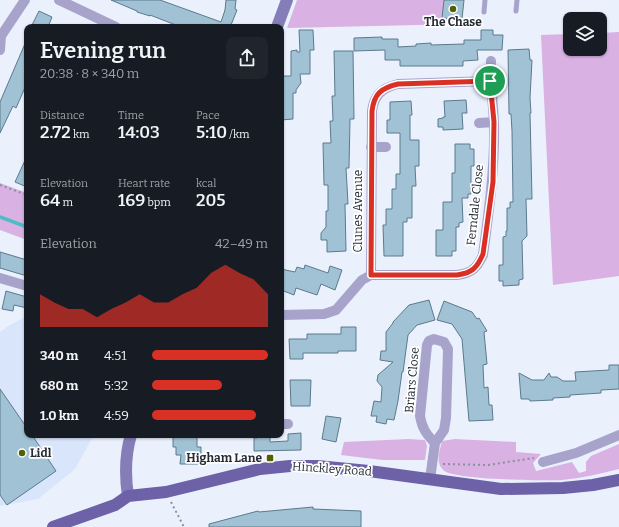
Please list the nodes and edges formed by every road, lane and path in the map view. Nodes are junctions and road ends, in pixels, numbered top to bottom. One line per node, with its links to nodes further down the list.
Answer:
1 (25, 0): 10 (street)
2 (59, 0): 8 (street)
3 (287, 0): 9 (street)
4 (485, 0): 7 (lane)
5 (516, 0): 6 (lane)
6 (516, 11)
7 (484, 12)
8 (110, 24)
9 (278, 24)
10 (1, 36): 11 (street)
11 (0, 50)
12 (491, 61): 13 (street, Ferndale Close)
13 (490, 81): 14 (street, Ferndale Close); 16 (street, Clunes Avenue)
14 (494, 122): 15 (street); 20 (street, Ferndale Close)
15 (479, 123)
16 (371, 147): 17 (street); 20 (street, Clunes Avenue)
17 (386, 147)
18 (0, 185): 19 (path)
19 (24, 194)
20 (371, 275): 23 (street)
21 (0, 278): 22 (street)
22 (24, 285)
23 (284, 315)
24 (619, 435): 27 (street)
25 (130, 438): 32 (street)
26 (434, 443): 26 (street, Briars Close); 28 (street, Briars Close)
27 (543, 462): 28 (path)
28 (432, 464): 29 (street, Briars Close)
29 (430, 479): 30 (main road, Hinckley Road); 31 (main road, Hinckley Road)
30 (618, 483)
31 (166, 492): 32 (main road, Hinckley Road); 34 (path)
32 (128, 496): 33 (main road, Hinckley Road)
33 (52, 527)
34 (184, 527)

